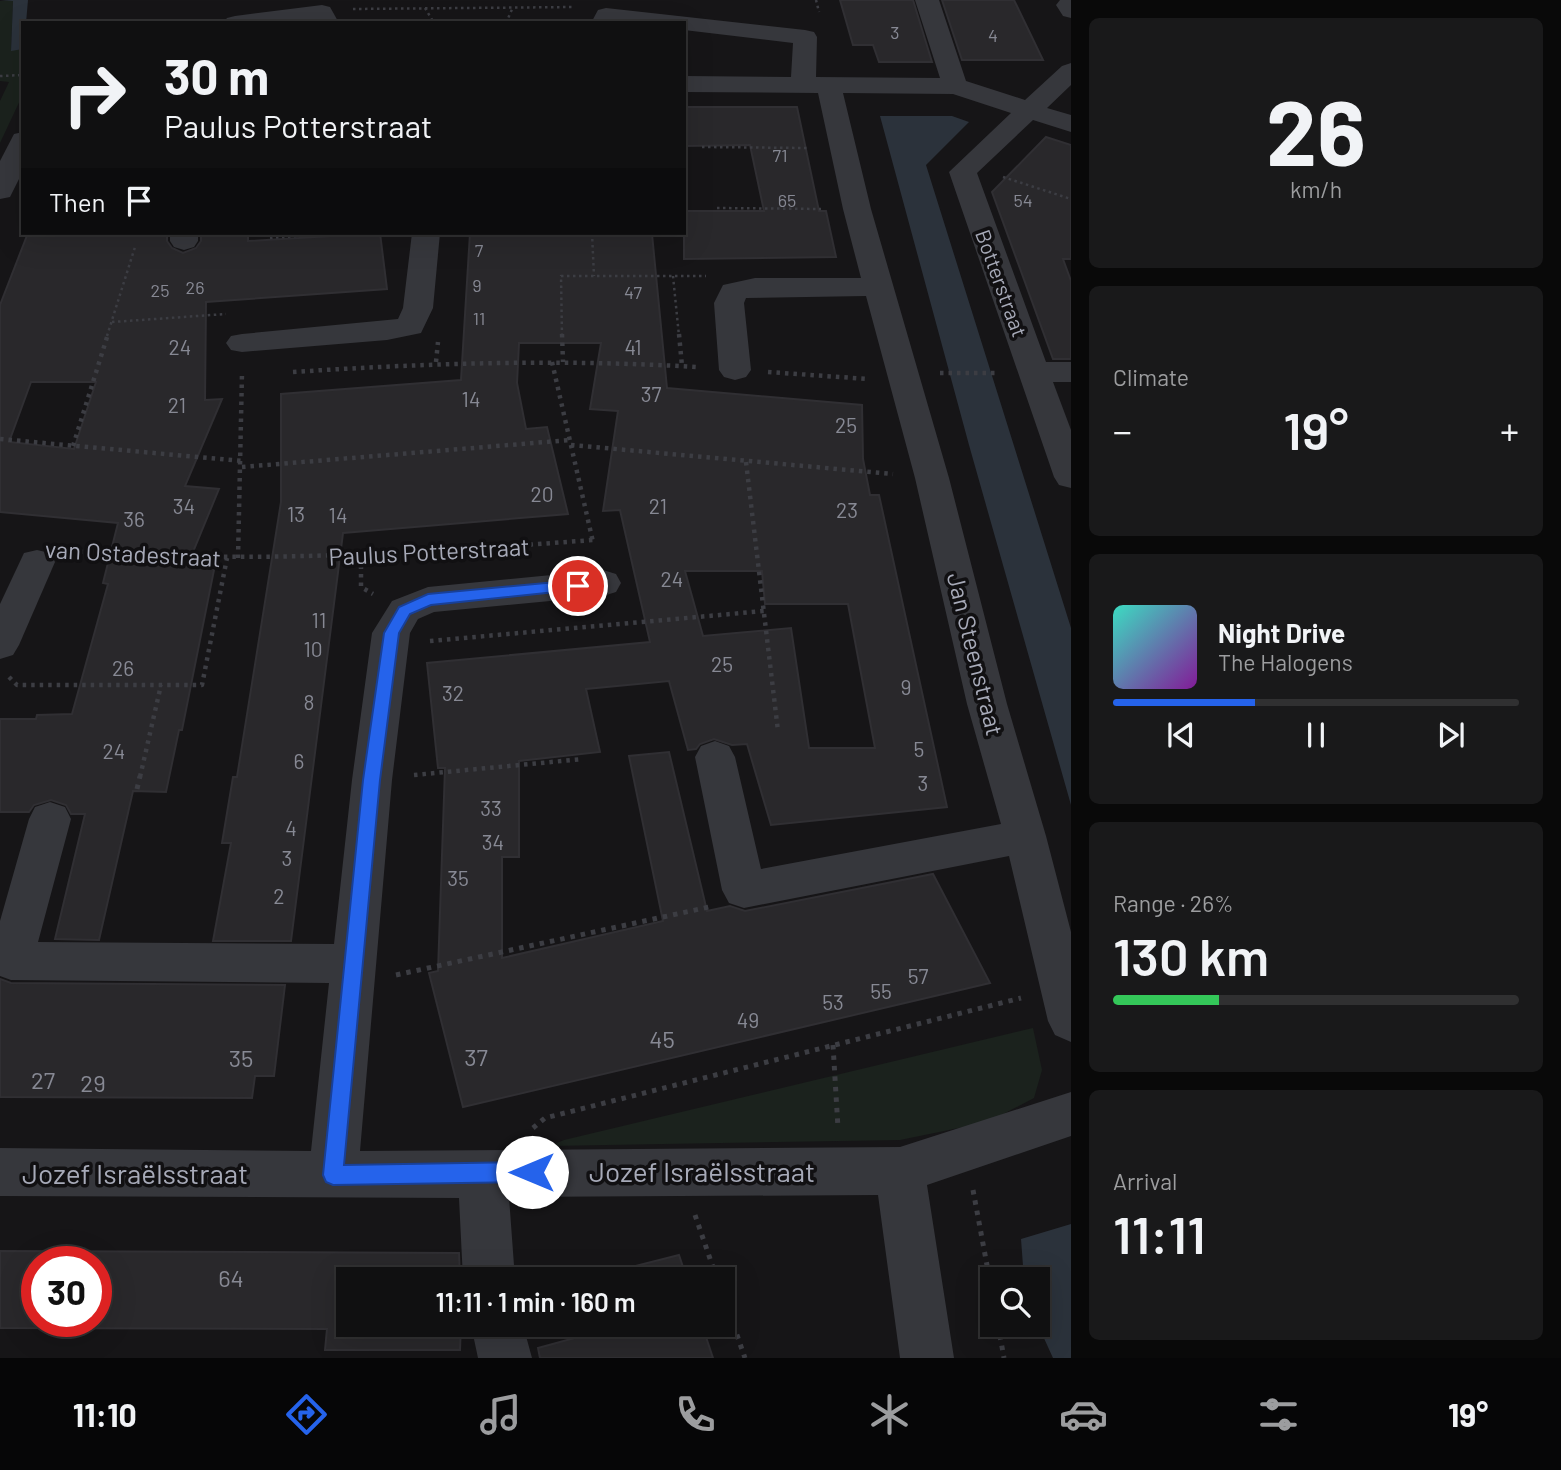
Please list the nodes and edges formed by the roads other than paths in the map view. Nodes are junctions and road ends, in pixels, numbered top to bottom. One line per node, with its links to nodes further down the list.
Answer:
1 (927, 0): 12 (street)
2 (1071, 5): 3 (street)
3 (1071, 11)
4 (604, 19): 7 (street, Jan Steenstraat)
5 (325, 20): 6 (street)
6 (251, 21)
7 (633, 21)
8 (686, 25): 11 (street, Jan Steenstraat)
9 (1071, 71): 13 (street)
10 (686, 84): 11 (street)
11 (816, 86): 12 (street); 19 (street, Jan Steenstraat)
12 (955, 86): 13 (street)
13 (1028, 111): 14 (street); 22 (street, Botterstraat)
14 (1071, 124)
15 (21, 144): 16 (street)
16 (0, 191): 17 (street)
17 (21, 192)
18 (426, 235): 20 (street)
19 (879, 287): 21 (street); 30 (street, Jan Steenstraat)
20 (242, 343)
21 (735, 370)
22 (1020, 372): 23 (street); 24 (street, Botterstraat)
23 (1071, 372)
24 (1071, 477)
25 (51, 557): 27 (street, van Ostadestraat)
26 (603, 583): 31 (street, Paulus Potterstraat)
27 (0, 645)
28 (715, 757): 30 (street)
29 (50, 819): 31 (street)
30 (1025, 836): 32 (street, Jan Steenstraat)
31 (353, 974): 37 (street, Paulus Potterstraat)
32 (1067, 1004)
33 (1071, 1114): 34 (street)
34 (900, 1171): 36 (street, Jozef Israëlsstraat); 41 (street)
35 (0, 1172): 37 (street, Jozef Israëlsstraat)
36 (482, 1172): 37 (street, Jozef Israëlsstraat); 38 (street)
37 (333, 1175)
38 (488, 1267)
39 (500, 1337): 40 (street)
40 (505, 1358)
41 (927, 1358)

